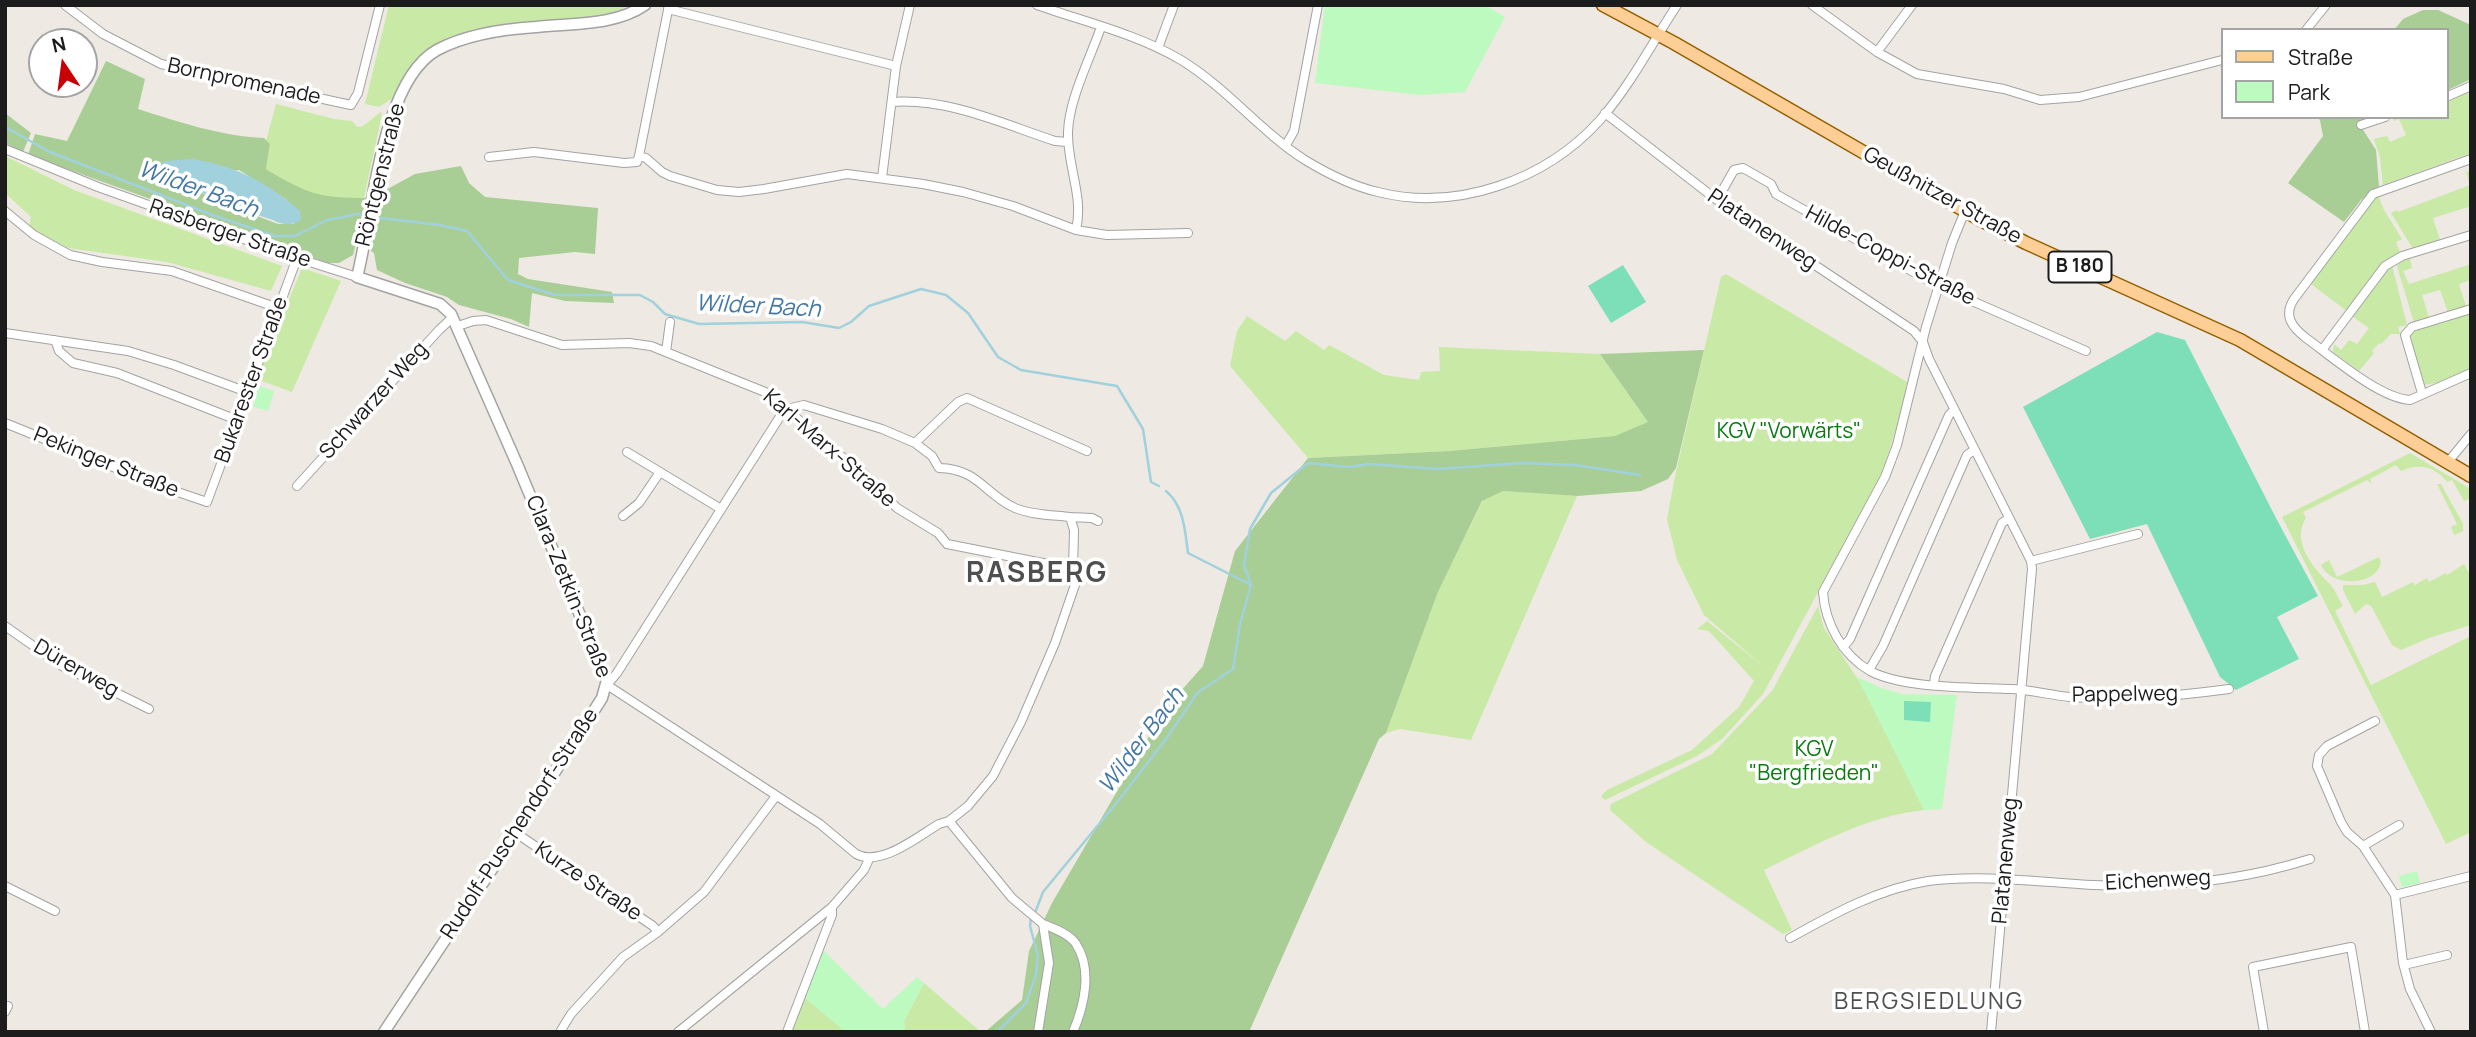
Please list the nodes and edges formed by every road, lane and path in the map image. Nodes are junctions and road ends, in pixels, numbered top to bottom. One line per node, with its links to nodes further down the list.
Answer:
1 (65, 5): 2 (street, Bornpromenade)
2 (380, 5)
3 (645, 5): 41 (street, Röntgenstraße)
4 (910, 5): 20 (street)
5 (1037, 5): 14 (street)
6 (1174, 5): 17 (street)
7 (1318, 5): 28 (street)
8 (1603, 5): 16 (main road, Geußnitzer Straße / B 180)
9 (1677, 5): 16 (street)
10 (1812, 5): 18 (street)
11 (1912, 5): 18 (street)
12 (2326, 5): 15 (street)
13 (669, 7): 20 (street); 30 (street)
14 (1101, 27): 17 (street); 27 (street)
15 (2308, 28)
16 (1657, 34): 24 (street); 36 (main road, Geußnitzer Straße / B 180)
17 (1158, 48): 28 (street)
18 (1877, 52): 19 (street)
19 (2220, 61)
20 (896, 66): 23 (street)
21 (2471, 86): 22 (street)
22 (2448, 96)
23 (892, 102): 27 (street); 33 (street)
24 (1605, 113): 28 (street); 34 (street, Platanenweg)
25 (2379, 119): 26 (street)
26 (2361, 125)
27 (1068, 142): 37 (street)
28 (1286, 145)
29 (5, 149): 40 (street, Rasberger Straße)
30 (639, 156): 31 (street); 33 (street)
31 (489, 157)
32 (2471, 159): 50 (street)
33 (882, 178): 37 (street)
34 (1717, 200): 42 (street, Hilde-Coppi-Straße); 49 (street, Platanenweg)
35 (5, 211): 43 (street)
36 (1965, 211): 42 (street); 65 (main road, Geußnitzer Straße / B 180)
37 (1076, 230): 38 (street)
38 (1188, 233)
39 (2471, 235): 50 (street)
40 (297, 258): 41 (street, Rasberger Straße); 43 (street, Bukarester Straße)
41 (357, 277): 45 (street, Rasberger Straße)
42 (1938, 286): 49 (street); 51 (street, Hilde-Coppi-Straße)
43 (278, 308): 54 (street, Bukarester Straße)
44 (2471, 309): 55 (street)
45 (456, 322): 52 (street, Karl-Marx-Straße); 68 (street, Schwarzer Weg); 82 (street, Clara-Zetkin-Straße)
46 (670, 322): 52 (street)
47 (5, 333): 48 (street)
48 (55, 340): 54 (street); 58 (street)
49 (1923, 342): 57 (street, Platanenweg); 79 (street)
50 (2322, 350): 55 (street)
51 (2086, 351)
52 (666, 352): 56 (street, Karl-Marx-Straße)
53 (2471, 373): 55 (street)
54 (247, 392): 58 (street, Bukarester Straße)
55 (2422, 393)
56 (787, 409): 61 (street); 70 (street, Rudolf-Puschendorf-Straße); 77 (street, Karl-Marx-Straße)
57 (1954, 410): 64 (street, Platanenweg); 79 (street)
58 (237, 420): 69 (street, Bukarester Straße)
59 (5, 423): 69 (street, Pekinger Straße)
60 (2471, 434): 65 (street)
61 (915, 443): 62 (street); 72 (street)
62 (1087, 451)
63 (627, 452): 66 (street)
64 (1970, 452): 73 (street, Platanenweg); 80 (street)
65 (2448, 462): 67 (main road, Geußnitzer Straße / B 180)
66 (660, 472): 70 (street); 71 (street)
67 (2471, 476)
68 (297, 486)
69 (207, 502)
70 (721, 509): 82 (street, Rudolf-Puschendorf-Straße)
71 (623, 516)
72 (1070, 517): 74 (street); 77 (street)
73 (2009, 518): 76 (street, Platanenweg); 81 (street)
74 (1098, 522)
75 (2138, 534): 76 (street)
76 (2031, 561): 83 (street, Platanenweg)
77 (1073, 569): 88 (street)
78 (5, 626): 85 (street, Dürerweg)
79 (1843, 647): 80 (street)
80 (1870, 670): 81 (street)
81 (1934, 684): 83 (street)
82 (607, 685): 87 (street, Clara-Zetkin-Straße); 90 (street, Rudolf-Puschendorf-Straße)
83 (2021, 689): 84 (street, Pappelweg); 95 (street, Platanenweg)
84 (2229, 689)
85 (149, 709)
86 (2375, 721): 91 (street)
87 (776, 796): 92 (street, Clara-Zetkin-Straße); 101 (street)
88 (949, 821): 92 (street); 100 (street)
89 (2399, 825): 91 (street)
90 (516, 833): 101 (street, Kurze Straße); 105 (street, Rudolf-Puschendorf-Straße)
91 (2363, 846): 97 (street)
92 (869, 859): 98 (street)
93 (2310, 859): 95 (street, Eichenweg)
94 (2471, 876): 97 (street)
95 (2004, 878): 102 (street, Eichenweg); 111 (street, Platanenweg)
96 (5, 886): 99 (street)
97 (2395, 895): 104 (street)
98 (832, 907): 107 (street); 108 (street)
99 (55, 911)
100 (1037, 919): 109 (street); 110 (street)
101 (658, 932): 106 (street)
102 (1790, 938)
103 (2447, 955): 104 (street)
104 (2404, 965): 114 (street)
105 (384, 1032)
106 (560, 1032)
107 (678, 1032)
108 (787, 1032)
109 (1038, 1032)
110 (1073, 1032)
111 (1991, 1032)
112 (2264, 1032): 113 (street)
113 (2365, 1032)
114 (2431, 1032)

